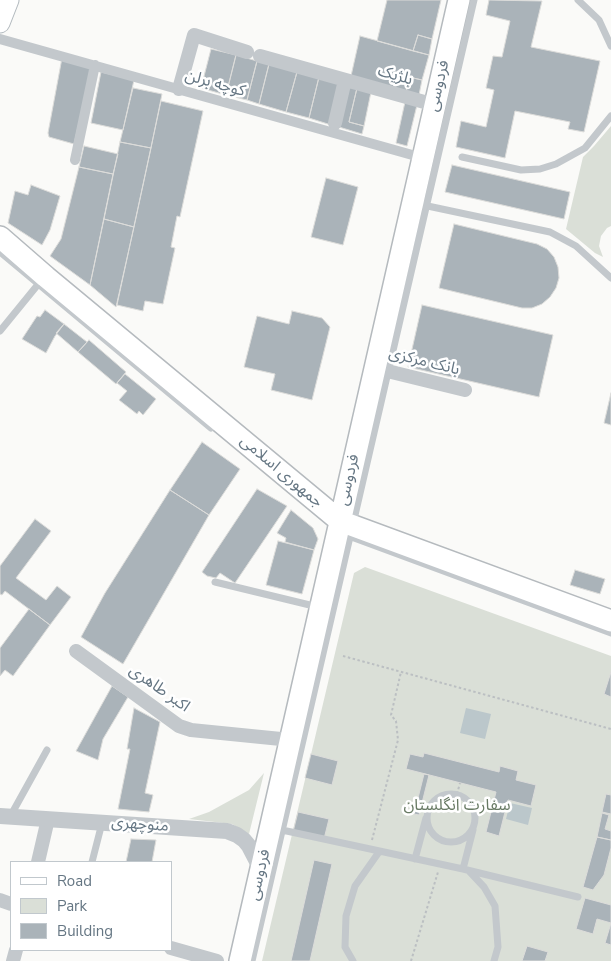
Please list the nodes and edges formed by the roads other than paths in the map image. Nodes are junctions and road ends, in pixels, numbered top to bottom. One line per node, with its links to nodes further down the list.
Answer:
1 (10, 0): 5 (main road)
2 (459, 0): 11 (main road, فردوسی)
3 (474, 0): 17 (lane)
4 (578, 0): 7 (lane)
5 (0, 23)
6 (0, 39): 8 (street, کوچه برلن)
7 (611, 46)
8 (95, 65): 10 (street, کوچه برلن); 16 (street)
9 (338, 76): 10 (street, بلژیک); 11 (street, بلژیک); 13 (street)
10 (179, 89): 15 (street, کوچه برلن)
11 (435, 105): 15 (main road, فردوسی)
12 (611, 116): 14 (lane)
13 (335, 123)
14 (462, 157)
15 (423, 158): 17 (main road, فردوسی)
16 (75, 160)
17 (420, 204): 20 (lane); 23 (main road, فردوسی)
18 (0, 237): 21 (main road, جمهوری اسلامی)
19 (0, 252): 21 (lane)
20 (611, 278)
21 (42, 281): 22 (lane); 25 (lane); 26 (main road, جمهوری اسلامی)
22 (0, 331)
23 (382, 370): 24 (street, بانک مرکزی); 26 (main road, فردوسی)
24 (465, 390)
25 (217, 433)
26 (342, 528): 28 (main road, فردوسی); 29 (main road, جمهوری اسلامی); 30 (lane); 39 (lane, فردوسی)
27 (215, 582): 28 (lane)
28 (321, 608): 32 (main road, فردوسی)
29 (611, 621)
30 (611, 633)
31 (76, 651): 32 (street, اکبر طاهری)
32 (290, 740): 44 (main road, فردوسی)
33 (47, 750): 35 (lane)
34 (427, 813): 38 (lane); 38 (lane); 41 (lane)
35 (5, 817): 36 (street, منوچهری)
36 (48, 819): 37 (street, منوچهری); 42 (street)
37 (102, 823): 43 (lane); 44 (street, منوچهری)
38 (474, 826): 45 (lane)
39 (282, 830): 40 (lane); 50 (lane, فردوسی)
40 (379, 852): 41 (lane); 51 (lane)
41 (415, 859): 45 (lane)
42 (38, 861)
43 (92, 861)
44 (261, 869): 49 (main road, فردوسی)
45 (466, 869): 46 (lane); 52 (lane)
46 (578, 897)
47 (172, 948): 48 (street)
48 (217, 961)
49 (240, 961)
50 (252, 961)
51 (353, 961)
52 (494, 961)

